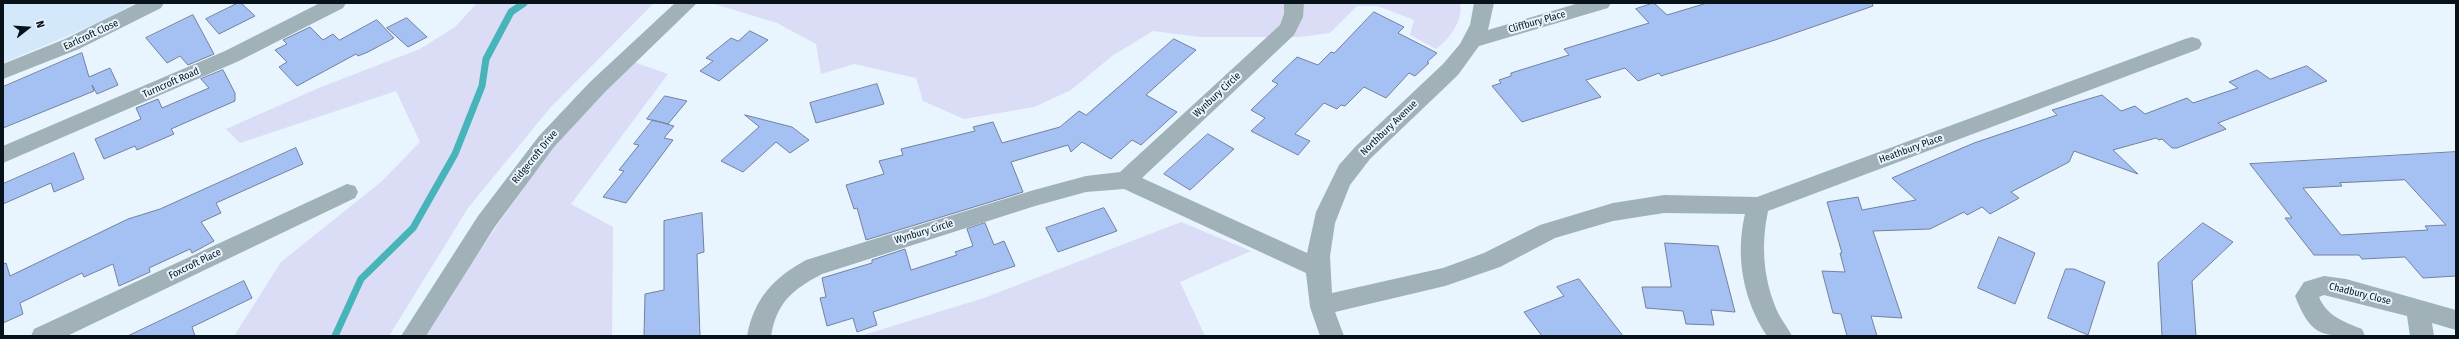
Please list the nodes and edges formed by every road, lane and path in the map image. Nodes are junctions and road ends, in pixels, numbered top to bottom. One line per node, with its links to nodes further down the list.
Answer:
1 (154, 3): 9 (street, Earlcroft Close)
2 (336, 3): 10 (street, Turncroft Road)
3 (687, 3): 19 (street, Ridgecroft Drive)
4 (1294, 3): 11 (street, Wynbury Circle)
5 (1484, 3): 7 (street, Northbury Avenue)
6 (1601, 3): 7 (street, Cliffbury Place)
7 (1473, 41): 14 (street, Northbury Avenue)
8 (2192, 44): 13 (street, Heathbury Place)
9 (3, 72)
10 (3, 155)
11 (1126, 180): 14 (street, Wynbury Circle); 20 (street, Wynbury Circle)
12 (347, 192): 18 (street, Foxcroft Place)
13 (1758, 206): 15 (street); 22 (street)
14 (1317, 268): 15 (street, Northbury Avenue)
15 (1323, 305): 21 (street, Northbury Avenue)
16 (2418, 309): 17 (street, Chadbury Close); 23 (street, Chadbury Close); 24 (street)
17 (2456, 320)
18 (43, 336)
19 (413, 336)
20 (759, 336)
21 (1332, 336)
22 (1780, 336)
23 (2353, 336)
24 (2422, 336)

